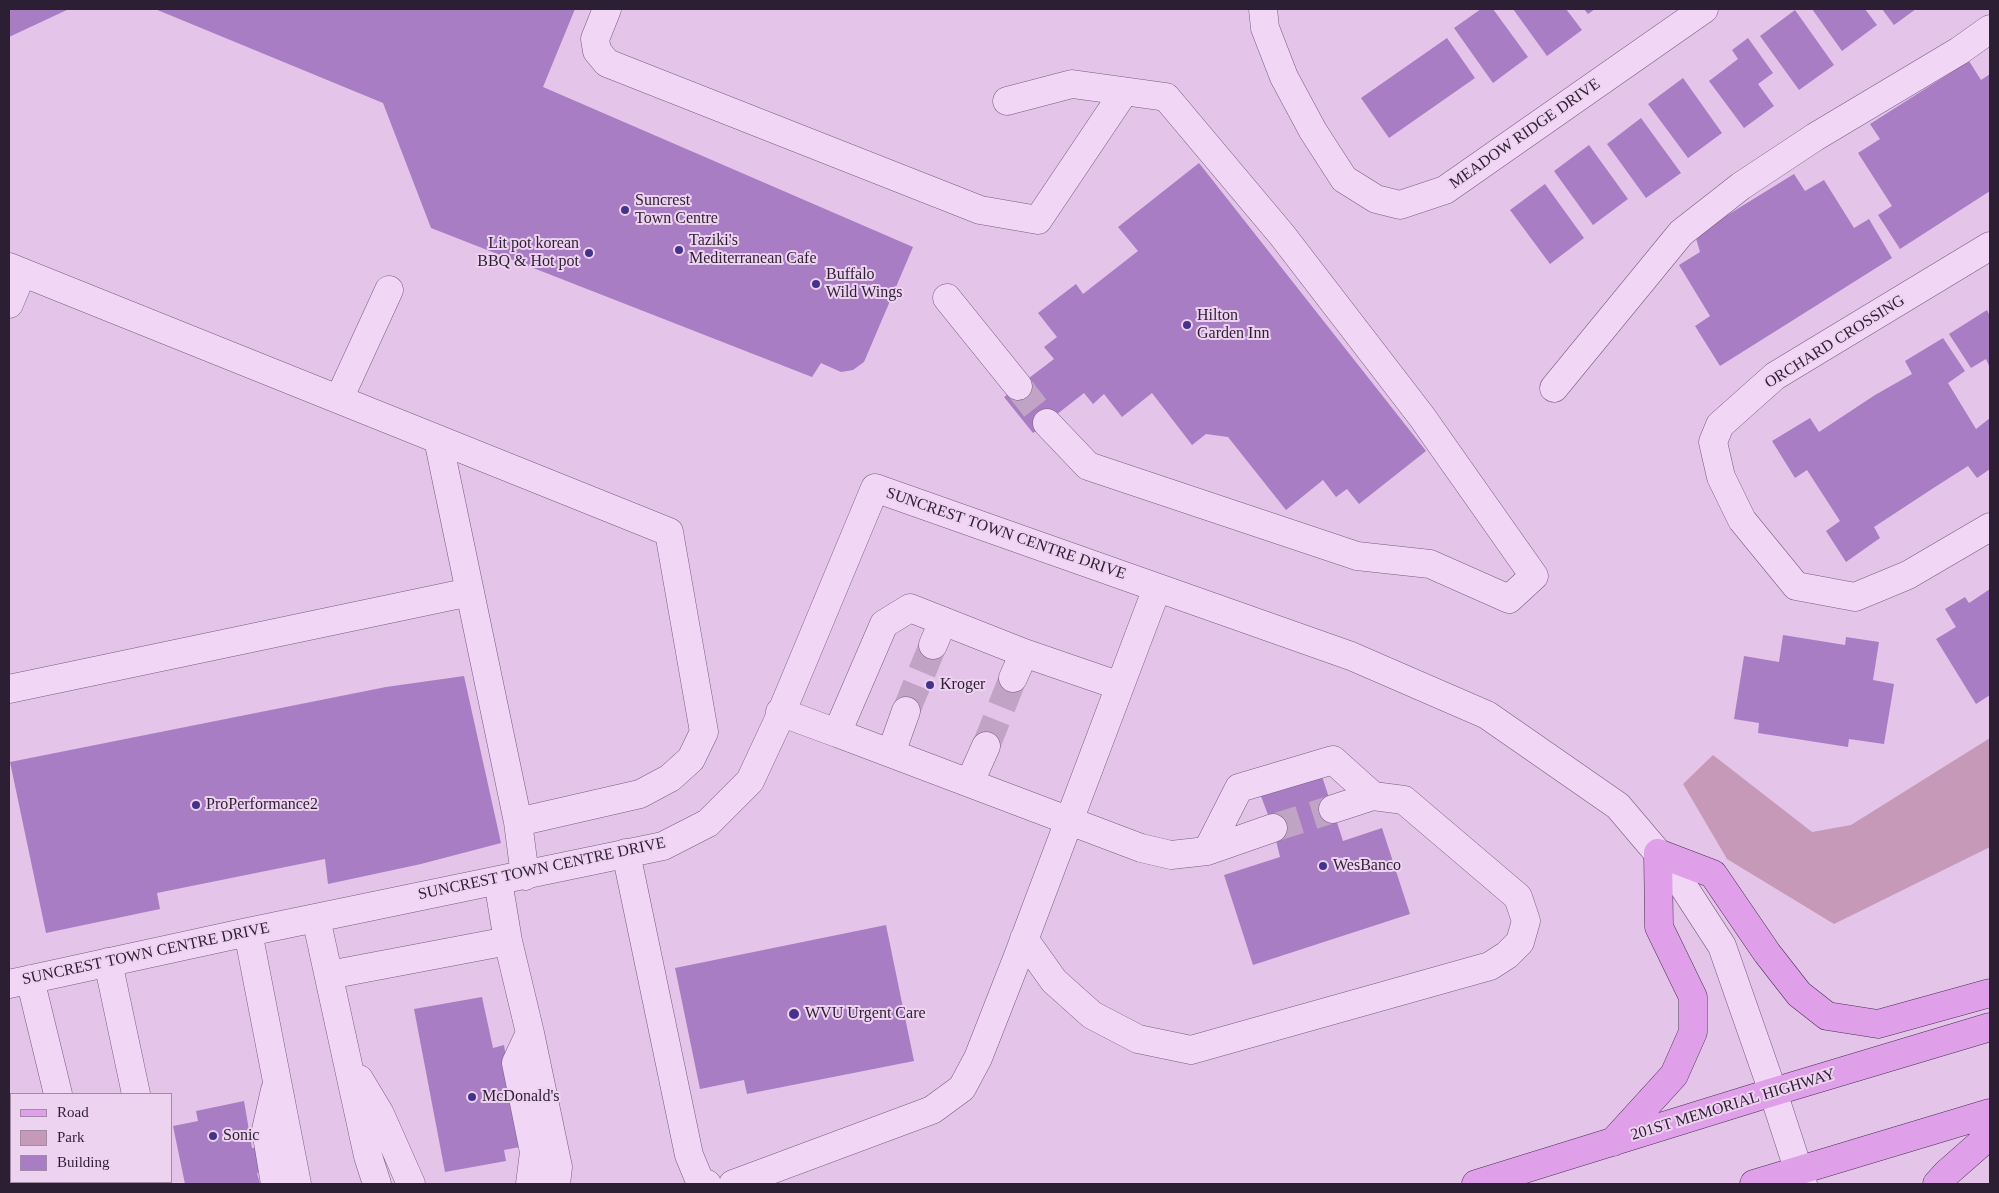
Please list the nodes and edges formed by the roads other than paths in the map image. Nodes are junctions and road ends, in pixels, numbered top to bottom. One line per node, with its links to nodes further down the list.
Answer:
1 (607, 9): 5 (street)
2 (1263, 9): 3 (street, MEADOW RIDGE DRIVE)
3 (1704, 9)
4 (1990, 29): 13 (street)
5 (1124, 92): 6 (street); 15 (street)
6 (1007, 101)
7 (1990, 246): 17 (street, ORCHARD CROSSING)
8 (15, 270): 11 (street); 14 (street)
9 (390, 290): 14 (street)
10 (947, 298): 12 (street)
11 (9, 304)
12 (1018, 386)
13 (1554, 388)
14 (338, 399): 16 (street)
15 (1047, 422)
16 (438, 439): 19 (street); 33 (street)
17 (1990, 527)
18 (1157, 588): 22 (street); 25 (street, SUNCREST TOWN CENTRE DRIVE); 36 (street, SUNCREST TOWN CENTRE DRIVE)
19 (470, 592): 23 (street); 33 (street)
20 (1024, 653): 21 (street); 22 (street); 26 (street)
21 (1013, 678)
22 (1120, 686): 32 (street)
23 (9, 689)
24 (906, 711): 28 (street)
25 (780, 712): 26 (street); 37 (street, SUNCREST TOWN CENTRE DRIVE)
26 (837, 733): 28 (street)
27 (986, 746): 29 (street)
28 (891, 753): 29 (street)
29 (970, 782): 32 (street)
30 (1373, 796): 31 (street); 35 (street); 42 (street)
31 (1333, 808)
32 (1069, 821): 35 (street); 42 (street)
33 (518, 822): 38 (street)
34 (1273, 828): 35 (street)
35 (1208, 850)
36 (1658, 853): 47 (main road); 52 (street, SUNCREST TOWN CENTRE DRIVE); 57 (main road)
37 (626, 854): 38 (street, SUNCREST TOWN CENTRE DRIVE); 66 (street)
38 (525, 876): 39 (street, SUNCREST TOWN CENTRE DRIVE)
39 (498, 881): 40 (street, SUNCREST TOWN CENTRE DRIVE); 43 (street)
40 (316, 918): 41 (street, SUNCREST TOWN CENTRE DRIVE); 45 (street)
41 (248, 932): 44 (street, SUNCREST TOWN CENTRE DRIVE); 51 (street)
42 (1024, 939): 67 (street)
43 (508, 940): 45 (street); 49 (street)
44 (108, 962): 46 (street, SUNCREST TOWN CENTRE DRIVE); 54 (street)
45 (329, 975): 50 (street)
46 (20, 981): 53 (street)
47 (1990, 993)
48 (1990, 1027): 52 (main road, 201ST MEMORIAL HIGHWAY)
49 (530, 1033): 64 (street); 65 (street)
50 (348, 1063): 58 (street); 62 (street)
51 (277, 1081): 60 (street); 61 (street)
52 (1773, 1092): 57 (main road, 201ST MEMORIAL HIGHWAY); 59 (street, SUNCREST TOWN CENTRE DRIVE)
53 (58, 1093)
54 (136, 1093)
55 (1990, 1113): 59 (main road)
56 (1990, 1135): 70 (main road)
57 (1613, 1142): 68 (main road, 201ST MEMORIAL HIGHWAY)
58 (406, 1174): 63 (street)
59 (1801, 1177): 69 (main road)
60 (275, 1184)
61 (297, 1184)
62 (377, 1184)
63 (427, 1184)
64 (530, 1184)
65 (556, 1184)
66 (707, 1184)
67 (733, 1184)
68 (1476, 1184)
69 (1754, 1184)
70 (1937, 1184)

